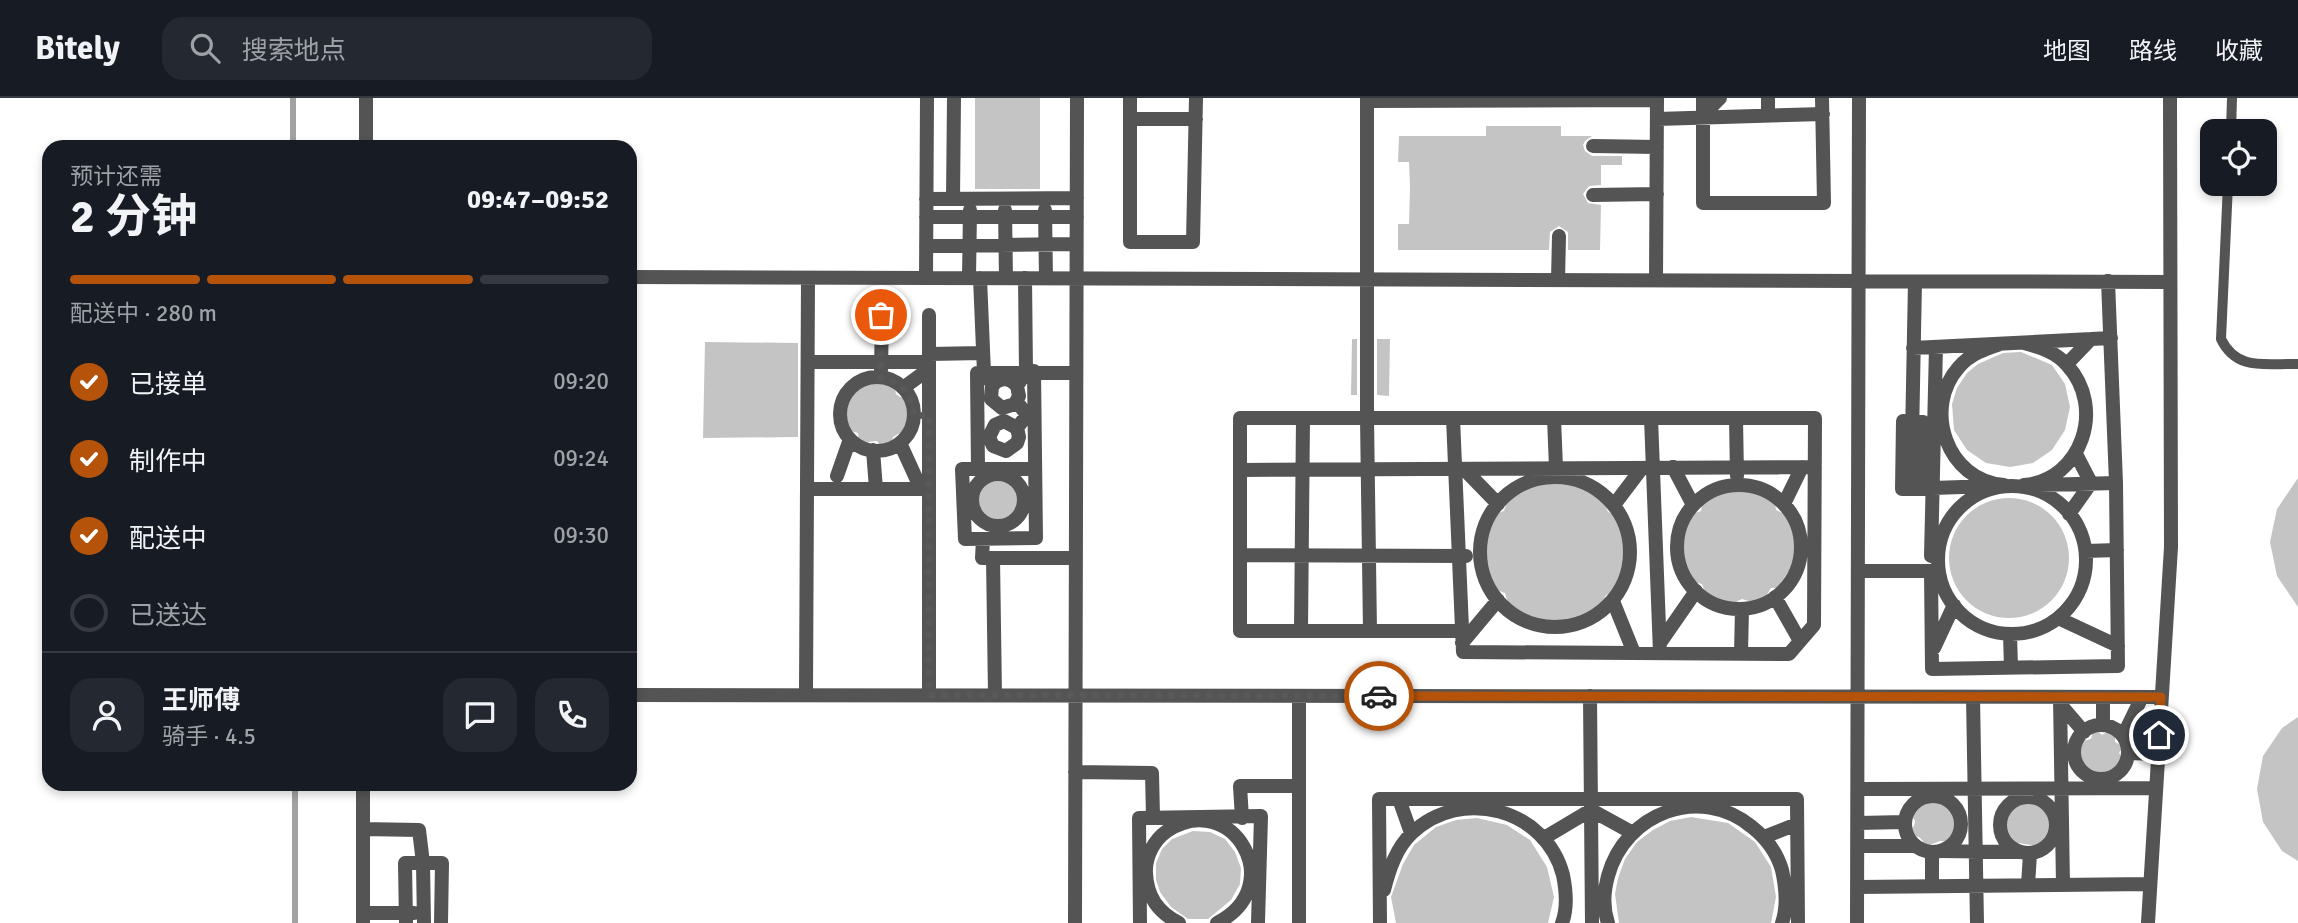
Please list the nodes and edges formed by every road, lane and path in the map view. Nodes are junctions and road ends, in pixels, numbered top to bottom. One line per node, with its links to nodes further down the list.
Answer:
1 (366, 98): 25 (street)
2 (927, 98): 35 (street)
3 (954, 98): 36 (street)
4 (1077, 98): 34 (street)
5 (1130, 98): 21 (street)
6 (1196, 98): 22 (street)
7 (1703, 98): 20 (street)
8 (1720, 98): 20 (street)
9 (1768, 98): 19 (street)
10 (1813, 98): 18 (street)
11 (1822, 98): 18 (street)
12 (1859, 98): 59 (street)
13 (2170, 98): 62 (street)
14 (2232, 98): 24 (lane)
15 (1367, 99): 16 (street); 56 (street)
16 (1521, 99): 17 (street)
17 (1657, 99): 23 (street)
18 (1823, 114): 19 (street); 20 (street)
19 (1768, 115): 20 (street)
20 (1702, 116): 23 (street)
21 (1130, 119): 22 (street); 22 (street)
22 (1196, 119)
23 (1657, 119): 27 (street)
24 (2231, 119)
25 (366, 140)
26 (1593, 146): 27 (street)
27 (1657, 148): 28 (street)
28 (1657, 194): 29 (street); 58 (street)
29 (1593, 195)
30 (2227, 196): 77 (lane)
31 (970, 198): 32 (street); 36 (street); 38 (street)
32 (1005, 198): 33 (street); 39 (street)
33 (1045, 198): 34 (street); 40 (street)
34 (1077, 198): 41 (street)
35 (926, 199): 36 (street); 37 (street)
36 (954, 199)
37 (926, 217): 38 (street); 46 (street)
38 (970, 217): 39 (street); 47 (street)
39 (1005, 217): 40 (street); 44 (street)
40 (1045, 217): 41 (street); 45 (street)
41 (1077, 217): 43 (street)
42 (1559, 236): 57 (street)
43 (1076, 244): 45 (street); 55 (street)
44 (1005, 245): 45 (street); 47 (street); 52 (street)
45 (1045, 245): 54 (street)
46 (926, 246): 47 (street); 50 (street)
47 (970, 246): 51 (street)
48 (637, 277): 49 (street)
49 (808, 278): 50 (street); 72 (street)
50 (926, 278): 51 (street)
51 (975, 278): 52 (street); 71 (street)
52 (1006, 278): 53 (street)
53 (1026, 278): 54 (street); 79 (street)
54 (1046, 278): 55 (street)
55 (1076, 279): 56 (street); 81 (street)
56 (1367, 279): 57 (street); 92 (street)
57 (1558, 280): 58 (street)
58 (1656, 280): 59 (street)
59 (1859, 281): 61 (street); 152 (street)
60 (2108, 281): 61 (street); 62 (street); 65 (street)
61 (1915, 282): 69 (street)
62 (2170, 282): 185 (street)
63 (881, 315): 74 (street)
64 (929, 315): 75 (street)
65 (2111, 338): 66 (street); 85 (street)
66 (2091, 339): 67 (street); 76 (street)
67 (2024, 343): 68 (street); 76 (street)
68 (2000, 344): 70 (street); 78 (street)
69 (1913, 348): 70 (street); 125 (street)
70 (1936, 351): 78 (street); 120 (street)
71 (983, 353): 75 (street); 80 (street)
72 (808, 362): 73 (street); 122 (street)
73 (841, 362): 74 (street); 83 (street)
74 (881, 362): 75 (street); 82 (street)
75 (929, 362): 84 (street); 88 (street)
76 (2067, 364): 86 (street)
77 (2298, 364)
78 (1958, 367): 102 (street)
79 (1030, 372): 81 (street); 87 (street); 87 (street)
80 (984, 373): 87 (street); 87 (street)
81 (1076, 373): 151 (street)
82 (881, 378): 83 (street); 84 (street)
83 (856, 385): 98 (street)
84 (903, 388): 88 (street)
85 (2113, 405): 86 (street); 116 (street)
86 (2087, 407): 101 (street)
87 (1003, 412): 89 (street); 89 (street); 89 (street); 90 (street); 90 (street); 97 (street); 108 (street); 113 (street); 114 (street)
88 (921, 415): 99 (street); 124 (street)
89 (979, 415)
90 (1031, 415): 97 (street)
91 (1303, 418): 92 (street); 109 (street); 112 (street)
92 (1367, 418): 93 (street); 110 (street)
93 (1453, 418): 94 (street); 111 (street)
94 (1554, 418): 95 (street); 106 (street)
95 (1651, 418): 96 (street); 107 (street)
96 (1736, 418): 104 (street); 105 (street)
97 (1034, 436): 108 (street)
98 (850, 439): 100 (street); 115 (street)
99 (900, 443): 100 (street); 124 (street)
100 (873, 450): 123 (street)
101 (2076, 454): 118 (street); 121 (street)
102 (1953, 456): 120 (street); 121 (street)
103 (1673, 467): 104 (street); 107 (street); 131 (street)
104 (1736, 467): 105 (street); 119 (street)
105 (1808, 467): 129 (street); 139 (street)
106 (1556, 468): 107 (street); 111 (street)
107 (1648, 468): 130 (street); 140 (street)
108 (1032, 469): 113 (street); 117 (street); 127 (street)
109 (1302, 469): 110 (street); 112 (street); 147 (street)
110 (1368, 469): 111 (street); 148 (street)
111 (1460, 469): 128 (street); 149 (street)
112 (1240, 470): 146 (street)
113 (1000, 471): 114 (street); 117 (street)
114 (976, 473): 126 (street); 126 (street)
115 (837, 476)
116 (2116, 483): 118 (street); 143 (street)
117 (1018, 484): 127 (street)
118 (2091, 484): 121 (street); 133 (street)
119 (1737, 486): 129 (street); 131 (street)
120 (1935, 486): 121 (street); 132 (street); 153 (street)
121 (2015, 486): 132 (street); 133 (street)
122 (807, 489): 123 (street); 175 (street)
123 (876, 489): 124 (street)
124 (925, 489): 176 (street)
125 (1912, 489)
126 (968, 502): 135 (street); 138 (street)
127 (1030, 502): 134 (street); 137 (street)
128 (1498, 504): 130 (street); 145 (street)
129 (1784, 504): 139 (street)
130 (1614, 505): 144 (street)
131 (1693, 505): 141 (street)
132 (1957, 512): 158 (street)
133 (2069, 514): 142 (street)
134 (1018, 517): 136 (street); 137 (street)
135 (979, 518): 136 (street); 138 (street)
136 (999, 532): 137 (street); 138 (street)
137 (1033, 538)
138 (975, 539): 150 (street)
139 (1808, 544): 155 (street); 166 (street)
140 (1657, 551): 141 (street); 144 (street); 168 (street)
141 (1677, 551): 154 (street)
142 (2086, 551): 143 (street); 160 (street)
143 (2117, 551): 167 (street)
144 (1630, 553): 157 (street)
145 (1480, 554): 149 (street); 156 (street)
146 (1240, 555): 147 (street); 162 (street)
147 (1301, 555): 148 (street); 162 (street)
148 (1369, 556): 149 (street); 163 (street)
149 (1460, 557): 165 (street)
150 (993, 558): 151 (street); 177 (street)
151 (1076, 558): 178 (street)
152 (1858, 571): 153 (street); 181 (street)
153 (1931, 571): 172 (street)
154 (1696, 591): 159 (street); 168 (street)
155 (1775, 597): 159 (street); 166 (street)
156 (1498, 600): 161 (street); 165 (street)
157 (1613, 601): 161 (street); 170 (street)
158 (1954, 605): 164 (street); 172 (street)
159 (1742, 609): 171 (street)
160 (2058, 618): 164 (street); 167 (street)
161 (1546, 626): 169 (street)
162 (1301, 631): 163 (street)
163 (1370, 631): 165 (street)
164 (2010, 634): 173 (street)
165 (1462, 637): 169 (street)
166 (1800, 641): 171 (street)
167 (2118, 646): 173 (street)
168 (1660, 648): 170 (street); 171 (street)
169 (1547, 652): 170 (street)
170 (1634, 653)
171 (1741, 653)
172 (1932, 653): 173 (street)
173 (2011, 668)
174 (637, 695): 175 (street)
175 (806, 695): 176 (street)
176 (929, 695): 177 (street)
177 (995, 695): 178 (street)
178 (1076, 695): 179 (street); 195 (street)
179 (1299, 696): 180 (street); 197 (street)
180 (1590, 696): 181 (street); 208 (street)
181 (1858, 697): 182 (street); 201 (street)
182 (1973, 697): 186 (street); 198 (street)
183 (2104, 697): 184 (street); 186 (street); 187 (street)
184 (2142, 697): 185 (street); 189 (street)
185 (2161, 697): 192 (street)
186 (2060, 700): 188 (street); 190 (street)
187 (2103, 725): 188 (street); 189 (street)
188 (2084, 732): 190 (street)
189 (2123, 736): 191 (street)
190 (2068, 751): 194 (street); 199 (street)
191 (2129, 753): 192 (street); 193 (street)
192 (2158, 754): 200 (street)
193 (2123, 769): 196 (street); 200 (street)
194 (2082, 771): 196 (street); 199 (street)
195 (1075, 772): 212 (street); 255 (street)
196 (2099, 784): 199 (street); 200 (street)
197 (1299, 786): 213 (street); 261 (street)
198 (1977, 787): 203 (street); 204 (street); 210 (street); 211 (street); 217 (street)
199 (2060, 788): 204 (street); 209 (street); 219 (street)
200 (2149, 788): 240 (street)
201 (1858, 789): 203 (street); 216 (street)
202 (363, 791): 221 (street)
203 (1931, 792): 210 (street); 215 (street)
204 (2030, 793): 209 (street); 211 (street)
205 (1399, 799): 206 (street); 224 (street); 262 (street)
206 (1475, 803): 208 (street); 224 (street); 226 (street)
207 (1695, 803): 208 (street); 220 (street); 223 (street); 225 (street)
208 (1591, 804): 223 (street); 226 (street); 246 (street)
209 (2049, 806): 219 (street)
210 (1955, 807): 217 (street)
211 (2006, 808): 218 (street)
212 (1149, 817): 214 (street); 227 (street); 235 (street)
213 (1247, 817): 214 (street); 222 (street); 236 (street)
214 (1195, 818): 222 (street); 227 (street)
215 (1905, 822): 216 (street); 229 (street)
216 (1858, 823): 228 (street)
217 (1968, 823): 218 (street); 231 (street); 232 (street)
218 (2000, 823): 233 (street)
219 (2059, 823): 230 (street); 233 (street)
220 (1797, 824): 225 (street); 247 (street)
221 (363, 829): 234 (street); 250 (street)
222 (1230, 830): 236 (street)
223 (1631, 832): 246 (street)
224 (1411, 833): 263 (street)
225 (1764, 837): 247 (street)
226 (1544, 838): 248 (street)
227 (1157, 841): 235 (street)
228 (1858, 846): 229 (street); 245 (street)
229 (1915, 846): 231 (street)
230 (2063, 851): 233 (street); 242 (street)
231 (1936, 852): 232 (street); 243 (street)
232 (1976, 853): 233 (street); 244 (street)
233 (2030, 853): 241 (street)
234 (424, 863): 237 (street); 238 (street); 239 (street)
235 (1142, 867): 249 (street); 256 (street)
236 (1256, 872): 254 (street); 260 (street)
237 (442, 882): 238 (street); 253 (street)
238 (424, 883): 239 (street); 252 (street)
239 (405, 884): 251 (street)
240 (2150, 884): 242 (street); 271 (street)
241 (2028, 885): 242 (street); 244 (street)
242 (2063, 885)
243 (1932, 886): 244 (street); 245 (street)
244 (1977, 886): 270 (street)
245 (1857, 887): 269 (street)
246 (1598, 888): 248 (street); 265 (street); 266 (street)
247 (1792, 888): 267 (street); 268 (street)
248 (1566, 889): 264 (street)
249 (1155, 904): 257 (street); 258 (street)
250 (363, 918): 251 (street)
251 (406, 918): 252 (street)
252 (424, 918): 253 (street)
253 (442, 918)
254 (1234, 919): 259 (street)
255 (1075, 923)
256 (1140, 923)
257 (1145, 923)
258 (1179, 923)
259 (1217, 923)
260 (1258, 923)
261 (1299, 923)
262 (1380, 923)
263 (1388, 923)
264 (1562, 923)
265 (1592, 923)
266 (1608, 923)
267 (1782, 923)
268 (1798, 923)
269 (1857, 923)
270 (1977, 923)
271 (2148, 923)

